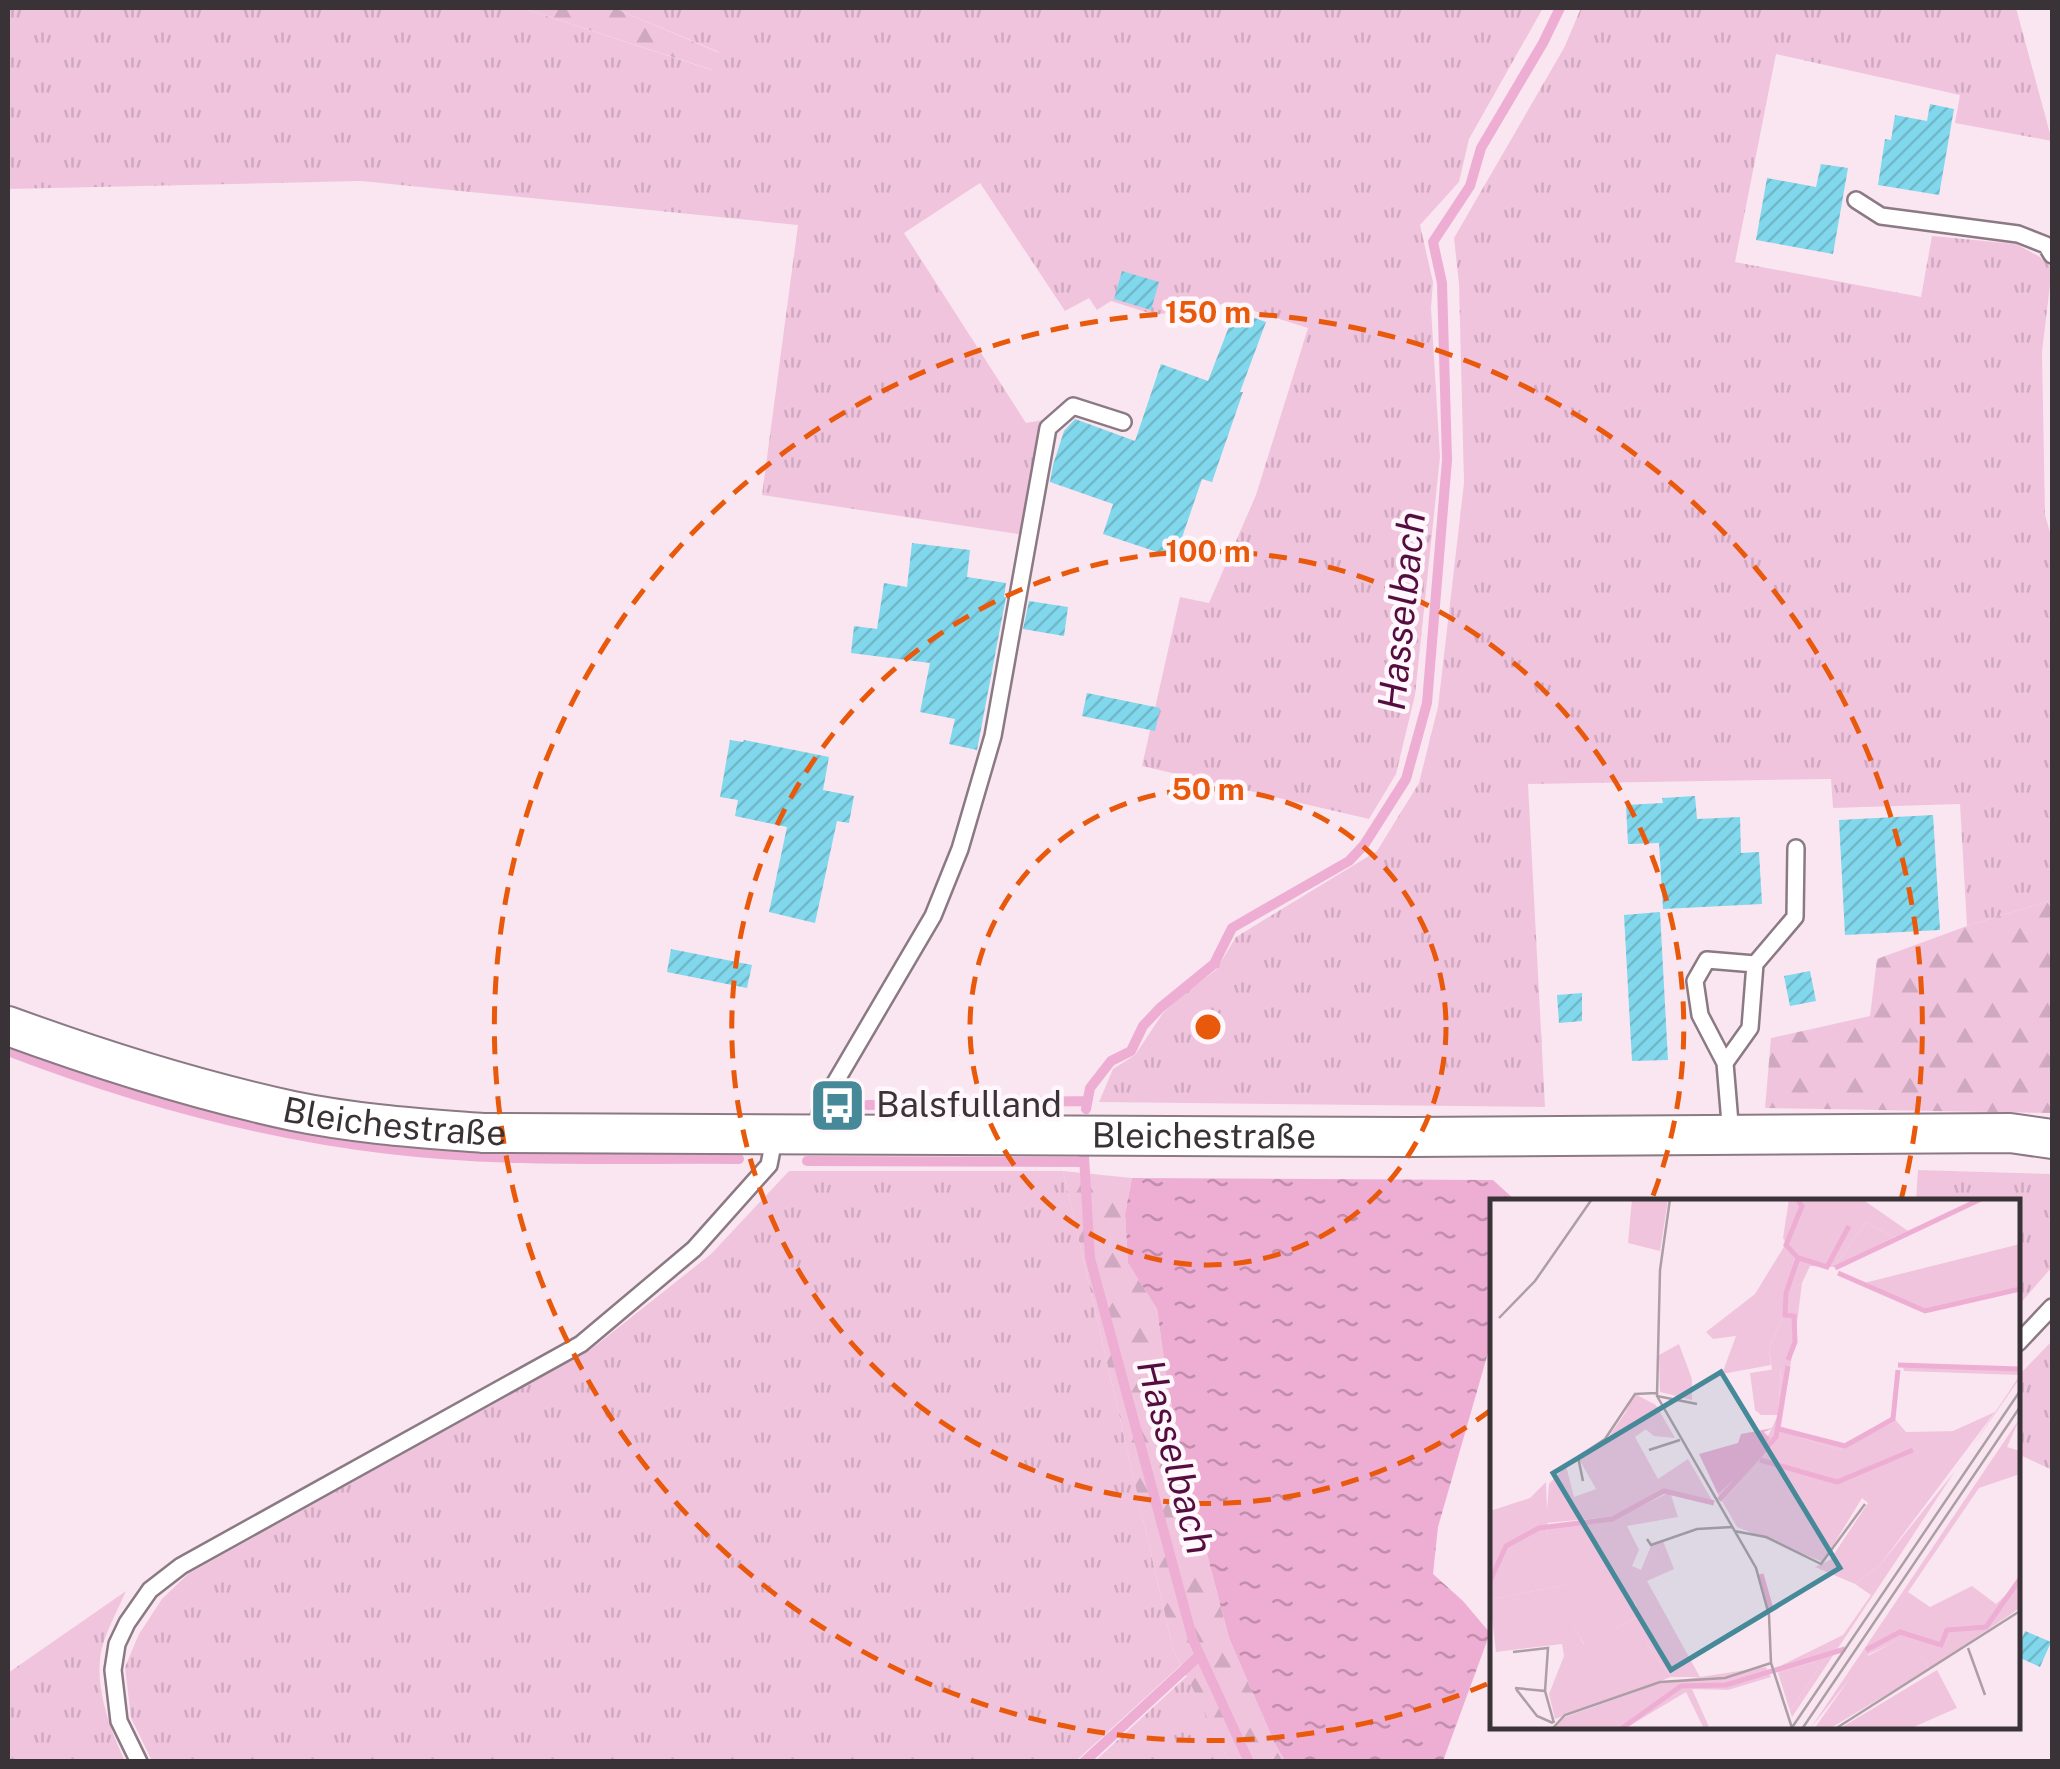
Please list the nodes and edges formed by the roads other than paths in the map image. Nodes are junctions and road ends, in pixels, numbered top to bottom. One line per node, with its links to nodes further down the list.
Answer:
1 (1856, 200): 2 (lane)
2 (2052, 255)
3 (1122, 422): 9 (lane)
4 (1796, 848): 5 (lane)
5 (1755, 964): 7 (lane); 7 (lane)
6 (8, 1026): 8 (street, Bleichestraße)
7 (1725, 1063): 10 (lane)
8 (775, 1134): 9 (street, Bleichestraße); 14 (lane)
9 (815, 1134): 10 (street, Bleichestraße)
10 (1730, 1135): 11 (street, Bleichestraße)
11 (2052, 1138)
12 (2052, 1307): 13 (lane)
13 (2020, 1341)
14 (140, 1762)

